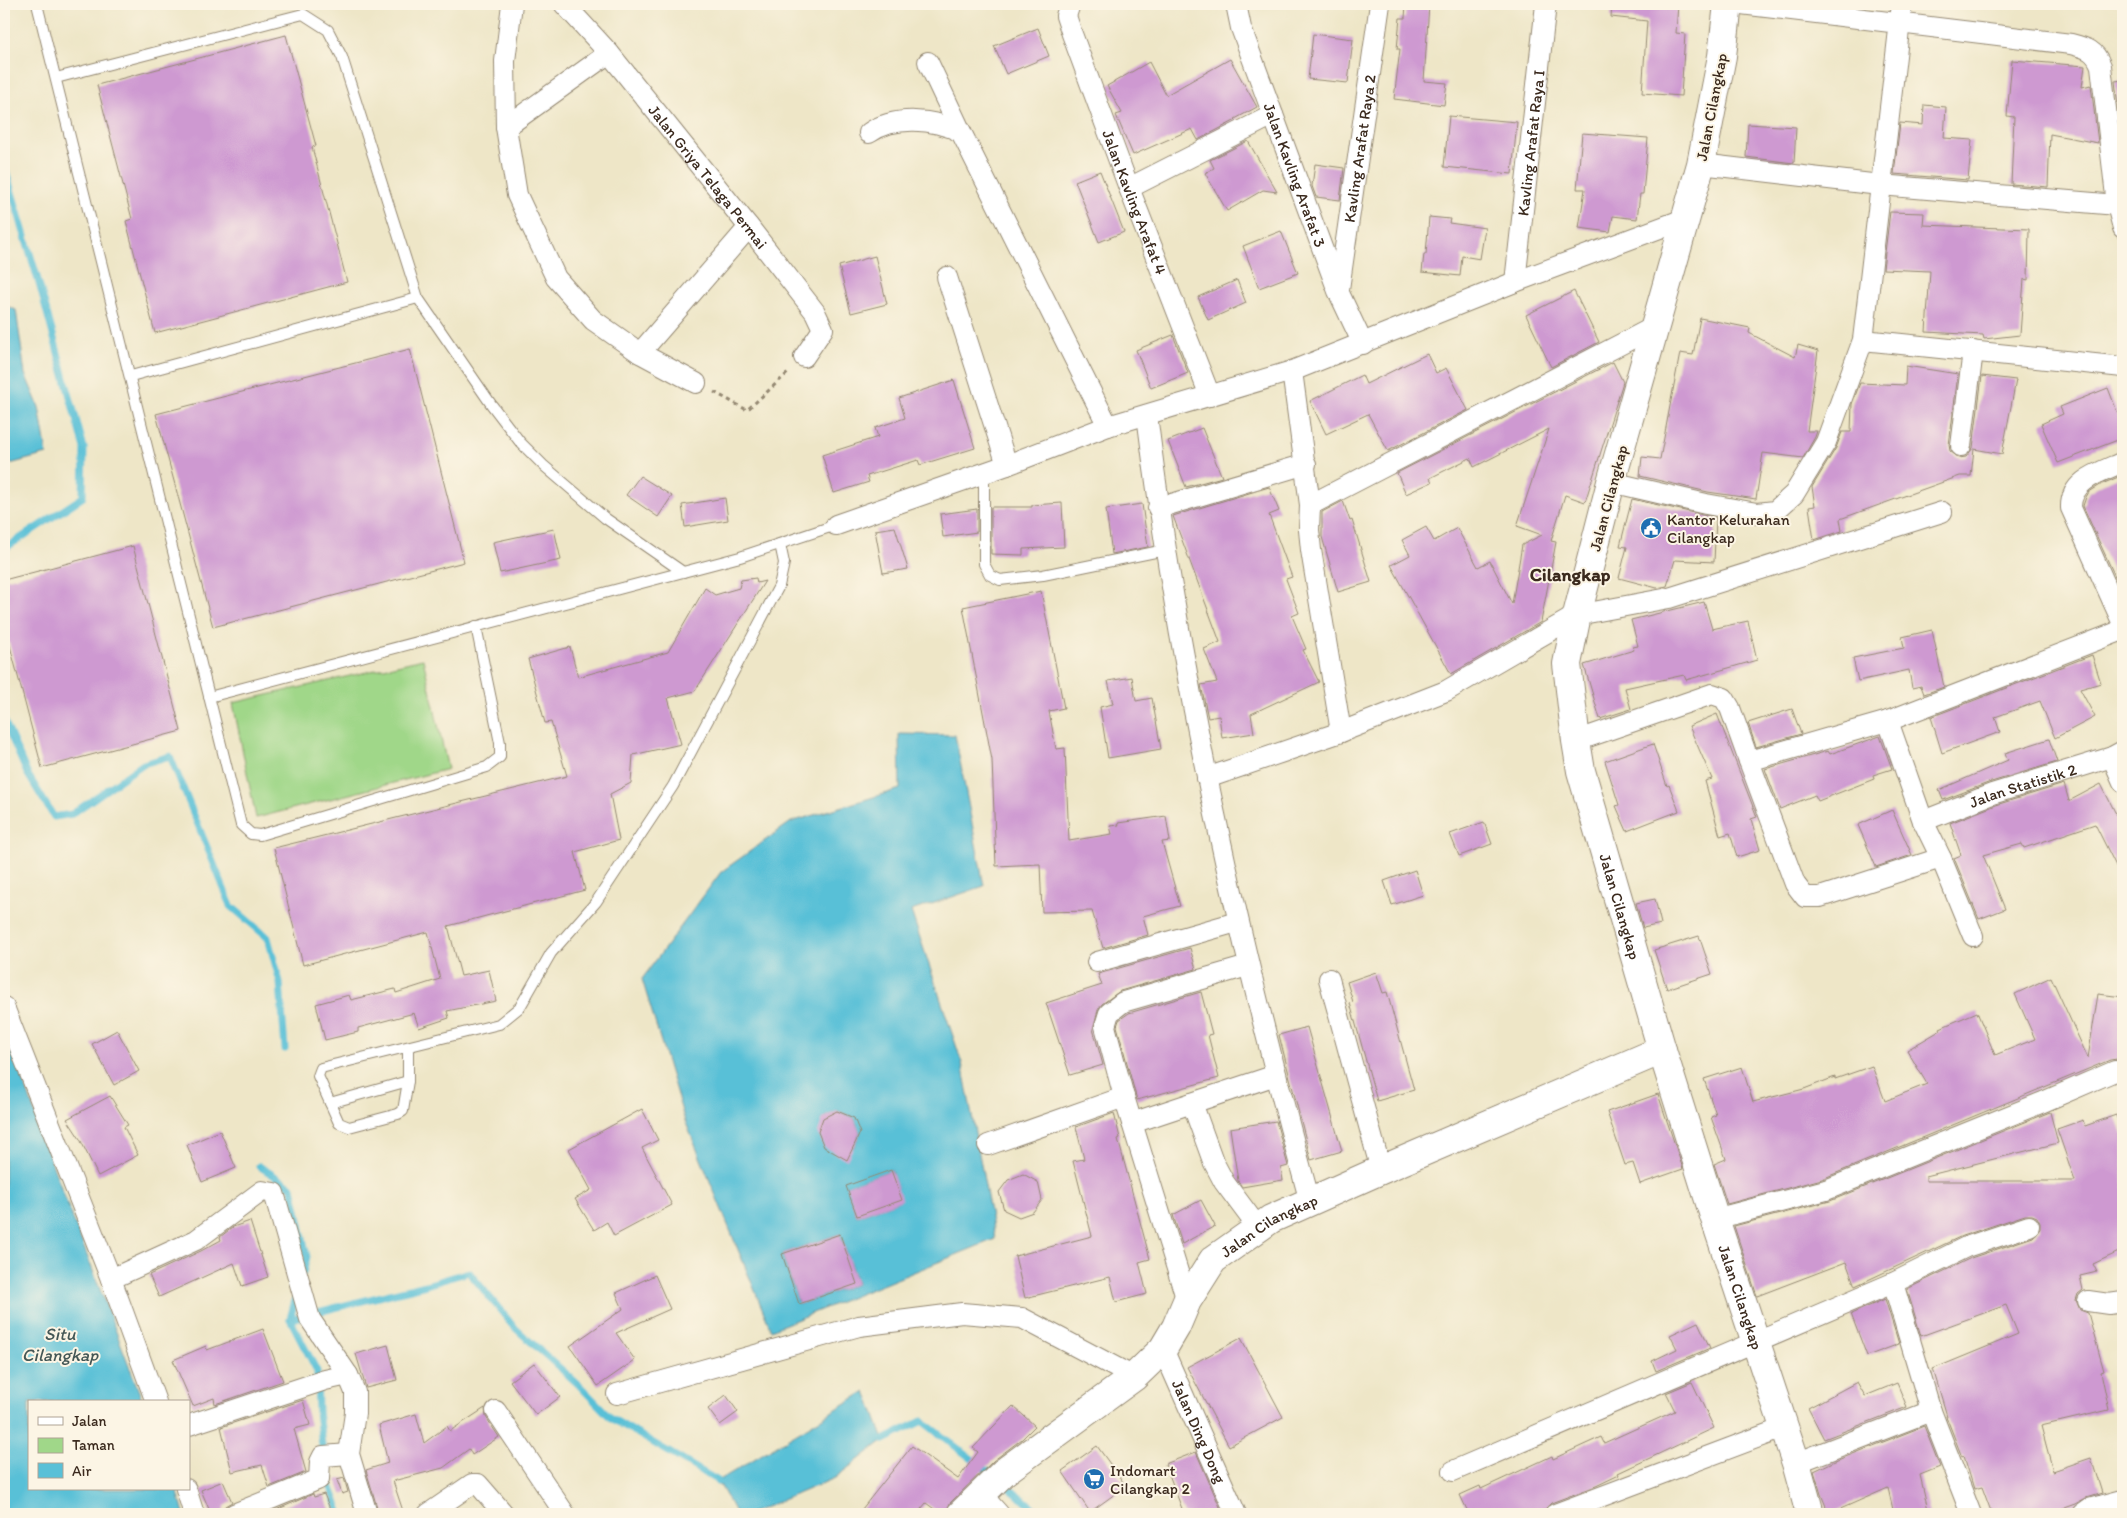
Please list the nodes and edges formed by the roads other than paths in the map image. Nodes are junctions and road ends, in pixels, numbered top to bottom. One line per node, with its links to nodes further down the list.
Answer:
1 (37, 4): 14 (lane)
2 (512, 4): 16 (street)
3 (564, 4): 12 (street, Jalan Griya Telaga Permai)
4 (1236, 4): 15 (street, Jalan Kavling Arafat 3)
5 (1380, 4): 28 (street, Kavling Arafat Raya 2)
6 (1546, 4): 27 (street, Kavling Arafat Raya I)
7 (1728, 4): 19 (street, Jalan Cilangkap)
8 (1741, 4): 11 (street)
9 (1902, 4): 11 (street)
10 (1069, 5): 21 (street, Jalan Kavling Arafat 4)
11 (1900, 24): 20 (street); 22 (street)
12 (609, 53): 16 (street); 24 (street, Jalan Griya Telaga Permai)
13 (928, 62): 17 (street)
14 (56, 78): 29 (lane); 38 (lane)
15 (1273, 115): 21 (street); 28 (street, Jalan Kavling Arafat 3)
16 (506, 127): 34 (street)
17 (962, 132): 18 (street); 42 (street)
18 (868, 133)
19 (1701, 164): 20 (street); 23 (street, Jalan Cilangkap)
20 (1880, 185): 22 (street); 31 (street)
21 (1129, 188): 40 (street, Jalan Kavling Arafat 4)
22 (2118, 206): 25 (street)
23 (1684, 219): 27 (street); 30 (street, Jalan Cilangkap)
24 (749, 227): 34 (street); 35 (street, Jalan Griya Telaga Permai)
25 (2123, 228)
26 (947, 276): 46 (street)
27 (1515, 282): 32 (street)
28 (1338, 292): 32 (street, Jalan Kavling Arafat 3)
29 (418, 298): 38 (lane); 55 (lane)
30 (1656, 326): 48 (street, Jalan Cilangkap); 49 (street)
31 (1863, 340): 33 (street); 48 (street)
32 (1363, 344): 37 (street)
33 (1973, 352): 36 (street); 43 (street)
34 (640, 353): 39 (street)
35 (804, 357)
36 (2123, 367)
37 (1292, 371): 40 (street); 45 (street)
38 (130, 376): 60 (lane)
39 (696, 383)
40 (1210, 396): 41 (street)
41 (1147, 415): 42 (street); 50 (street)
42 (1108, 426): 46 (street)
43 (1960, 446)
44 (2123, 462): 57 (street)
45 (1306, 464): 49 (street); 50 (street)
46 (1008, 465): 47 (street)
47 (984, 473): 52 (street); 54 (lane)
48 (1612, 482): 56 (street, Jalan Cilangkap)
49 (1310, 505): 62 (street)
50 (1158, 508): 54 (street)
51 (1942, 512): 56 (street)
52 (836, 525): 53 (lane)
53 (780, 544): 55 (lane); 76 (lane)
54 (1164, 550): 66 (street)
55 (683, 572): 58 (lane)
56 (1577, 615): 62 (street); 63 (street, Jalan Cilangkap)
57 (2123, 624)
58 (476, 626): 60 (lane); 60 (lane)
59 (2123, 630): 61 (street)
60 (209, 696)
61 (1888, 720): 65 (street); 68 (street)
62 (1341, 732): 66 (street)
63 (1576, 741): 65 (street); 77 (street, Jalan Cilangkap)
64 (2118, 754): 67 (street); 68 (street, Jalan Statistik 2)
65 (1749, 761): 69 (street)
66 (1207, 778): 70 (street)
67 (2123, 782)
68 (1923, 821): 69 (street)
69 (1942, 858): 71 (street)
70 (1237, 922): 72 (street); 73 (street)
71 (1973, 936)
72 (1097, 962)
73 (1248, 966): 79 (street); 81 (street)
74 (1329, 979): 86 (street)
75 (4, 1006): 91 (street)
76 (408, 1047): 80 (lane); 82 (lane)
77 (1662, 1050): 86 (street, Jalan Cilangkap); 88 (street, Jalan Cilangkap)
78 (2115, 1071): 88 (street)
79 (1276, 1075): 83 (street); 87 (street)
80 (408, 1081): 82 (lane); 82 (lane)
81 (1124, 1097): 84 (street); 85 (street)
82 (330, 1103)
83 (1192, 1103): 84 (street); 90 (street)
84 (1132, 1123): 93 (street)
85 (988, 1145)
86 (1381, 1170): 87 (street, Jalan Cilangkap)
87 (1310, 1202): 90 (street, Jalan Cilangkap)
88 (1715, 1219): 96 (street, Jalan Cilangkap)
89 (2029, 1226): 92 (street)
90 (1259, 1229): 93 (street, Jalan Cilangkap)
91 (111, 1279): 98 (street); 101 (street)
92 (1894, 1283): 96 (street); 103 (street)
93 (1188, 1301): 97 (street, Jalan Cilangkap)
94 (2088, 1301): 95 (street)
95 (2123, 1302)
96 (1755, 1342): 105 (street, Jalan Cilangkap); 108 (street)
97 (1163, 1349): 99 (street, Jalan Cilangkap); 120 (street, Jalan Ding Dong)
98 (348, 1375): 104 (street); 106 (street)
99 (1134, 1377): 100 (street); 109 (street, Jalan Cilangkap)
100 (617, 1394)
101 (155, 1400)
102 (496, 1411): 117 (street)
103 (1931, 1412): 107 (street); 123 (street)
104 (190, 1424)
105 (1783, 1428): 107 (street, Jalan Cilangkap); 121 (street)
106 (335, 1455): 113 (street); 114 (street)
107 (1796, 1463): 122 (street, Jalan Cilangkap)
108 (1453, 1471)
109 (992, 1483): 118 (street, Jalan Cilangkap); 119 (street)
110 (186, 1490): 112 (street)
111 (2123, 1500): 124 (street)
112 (194, 1514)
113 (234, 1514)
114 (367, 1514)
115 (428, 1514): 116 (street)
116 (504, 1514)
117 (565, 1514)
118 (961, 1514)
119 (999, 1514)
120 (1236, 1514)
121 (1554, 1514)
122 (1810, 1514)
123 (1971, 1514)
124 (2082, 1514)

